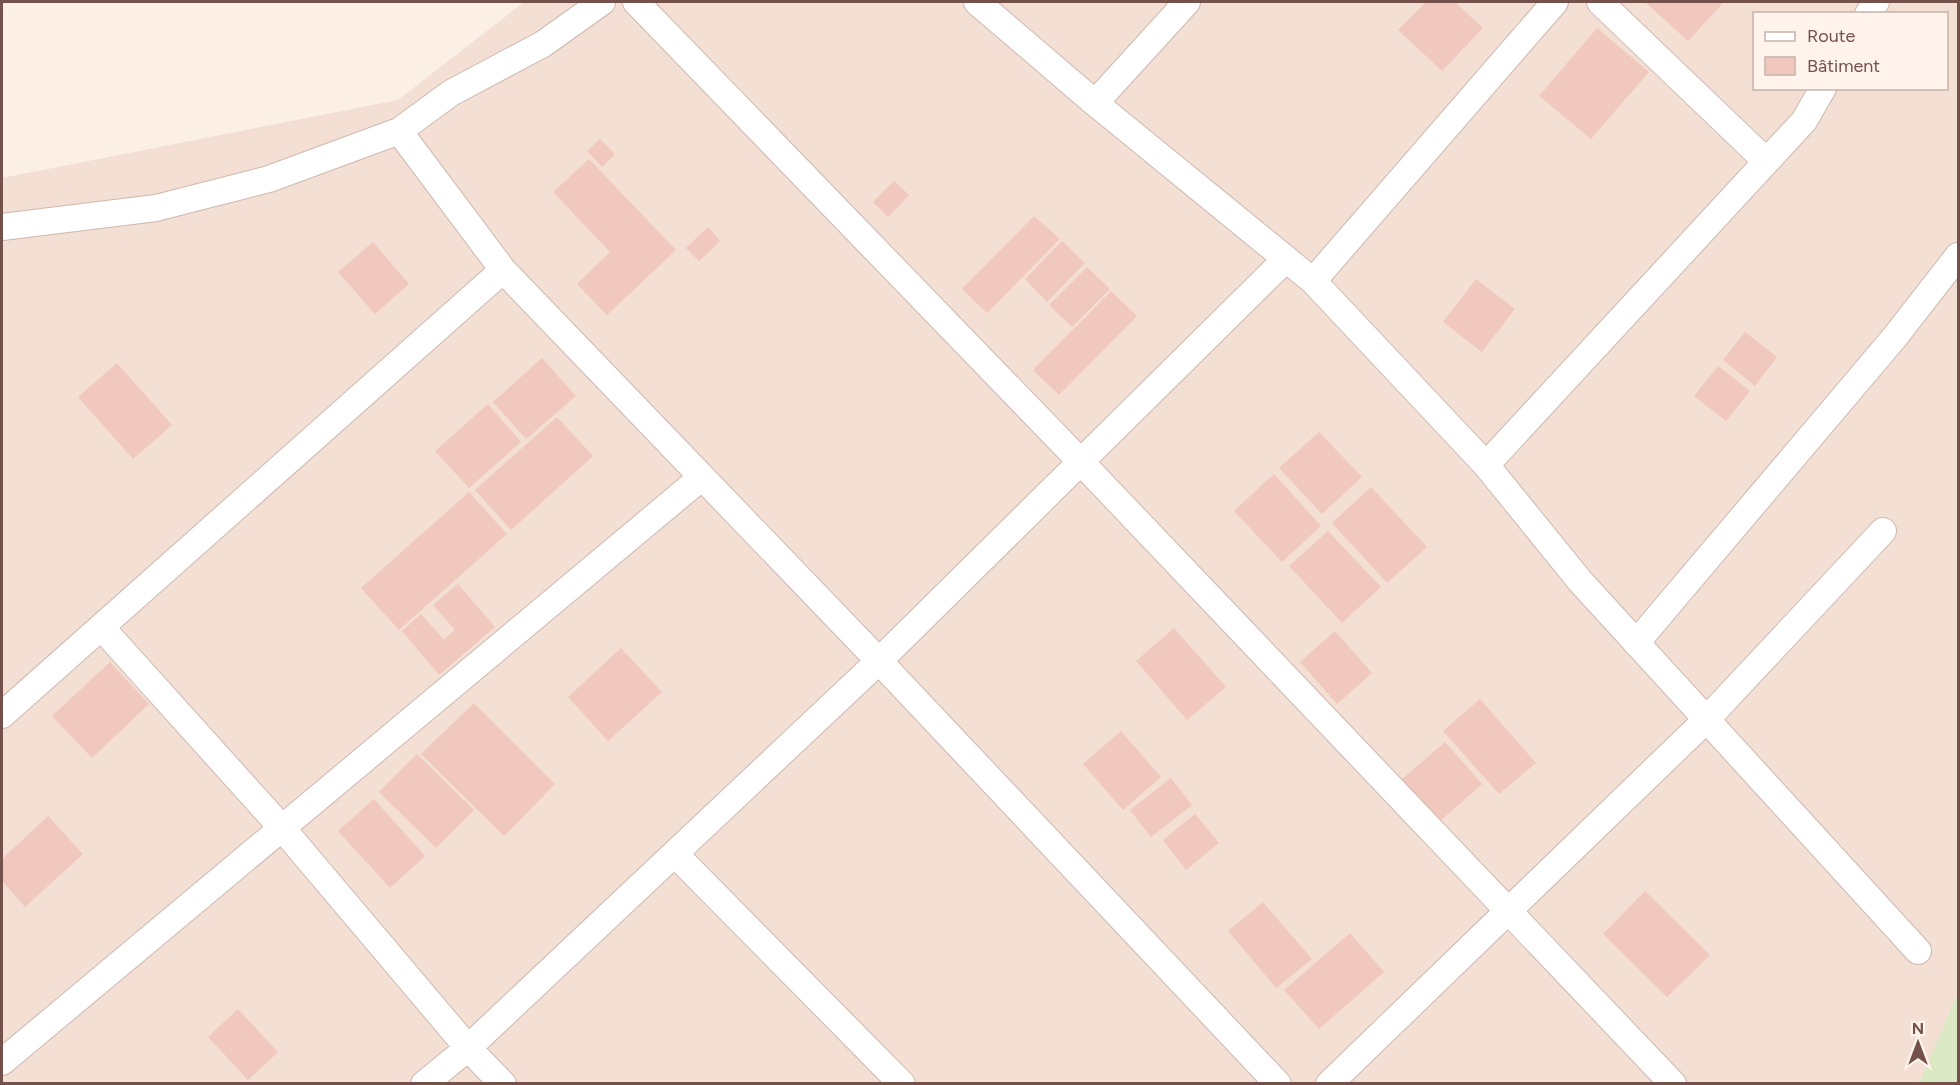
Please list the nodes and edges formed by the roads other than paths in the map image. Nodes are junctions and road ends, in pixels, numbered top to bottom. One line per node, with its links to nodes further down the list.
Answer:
1 (602, 2): 9 (street)
2 (636, 2): 16 (street)
3 (977, 2): 8 (street)
4 (1187, 2): 8 (street)
5 (1555, 2): 15 (street)
6 (1600, 2): 10 (street)
7 (1822, 90): 10 (street)
8 (1095, 103): 13 (street)
9 (399, 131): 11 (street); 14 (street)
10 (1766, 161): 17 (street)
11 (2, 227)
12 (1959, 256): 21 (street)
13 (1286, 259): 15 (street); 16 (street)
14 (502, 270): 18 (street); 20 (street)
15 (1313, 281): 17 (street)
16 (1081, 462): 22 (street); 27 (street)
17 (1486, 465): 21 (street)
18 (702, 477): 22 (street); 25 (street)
19 (1883, 531): 24 (street)
20 (101, 627): 23 (street); 25 (street)
21 (1636, 643): 24 (street)
22 (879, 661): 26 (street); 34 (street)
23 (2, 716)
24 (1706, 720): 27 (street); 28 (street)
25 (282, 828): 29 (street); 30 (street)
26 (675, 854): 29 (street); 33 (street)
27 (1508, 911): 35 (street); 36 (street)
28 (1918, 951)
29 (468, 1048): 31 (street); 32 (street)
30 (2, 1062)
31 (424, 1083)
32 (503, 1083)
33 (902, 1083)
34 (1278, 1083)
35 (1329, 1083)
36 (1673, 1083)

